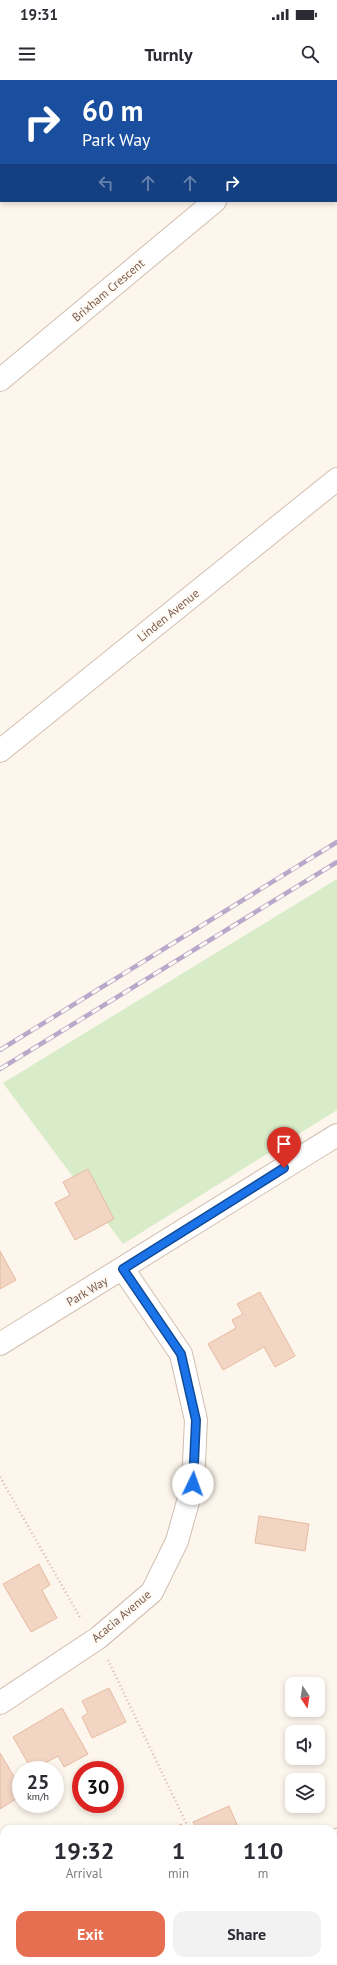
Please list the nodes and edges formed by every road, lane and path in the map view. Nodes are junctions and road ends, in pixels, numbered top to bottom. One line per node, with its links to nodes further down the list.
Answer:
1 (214, 202): 2 (street, Brixham Crescent)
2 (0, 380)
3 (337, 479): 4 (street, Linden Avenue)
4 (0, 751)
5 (337, 1135): 6 (street, Park Way)
6 (123, 1269): 7 (street, Park Way); 9 (street, Acacia Avenue)
7 (0, 1344)
8 (0, 1477): 9 (path)
9 (96, 1639): 10 (street, Acacia Avenue); 11 (path)
10 (0, 1703)
11 (187, 1825)

